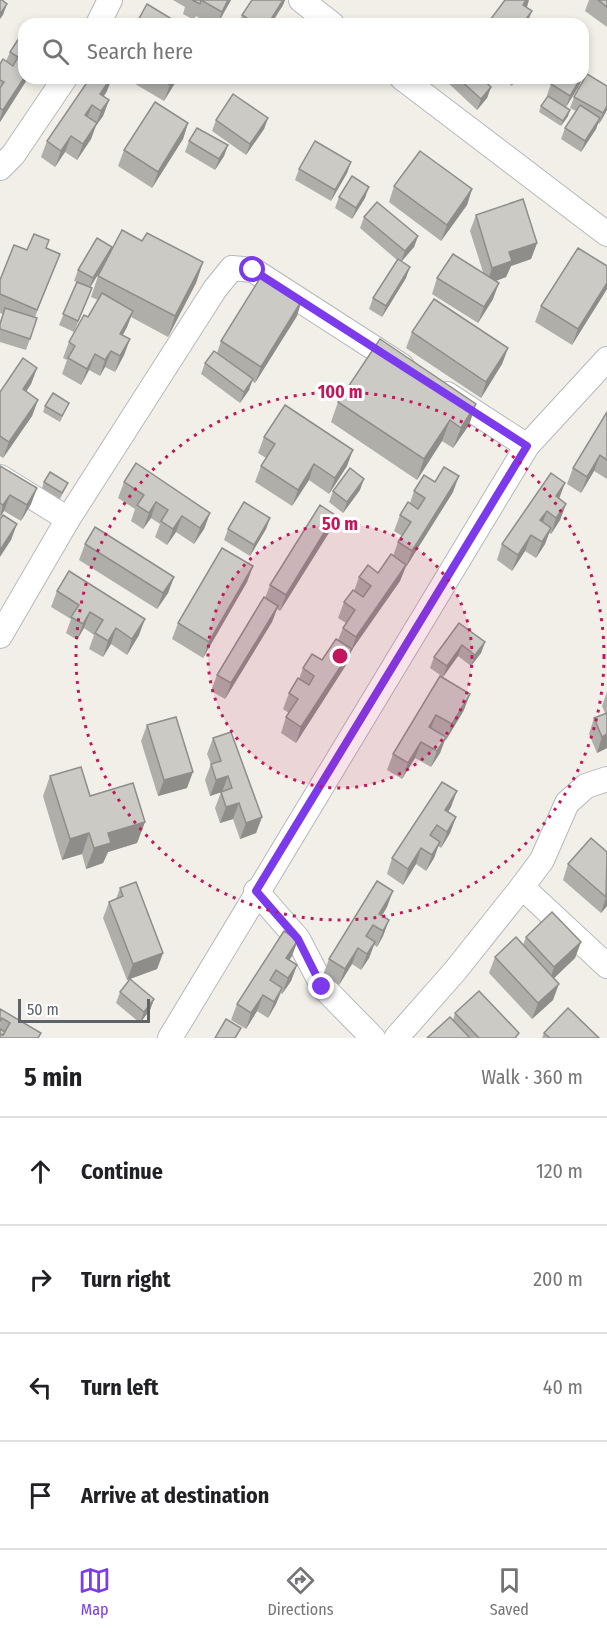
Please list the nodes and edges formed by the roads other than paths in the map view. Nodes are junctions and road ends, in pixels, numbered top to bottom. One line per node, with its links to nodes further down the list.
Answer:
1 (110, 0): 3 (street)
2 (301, 0): 4 (street)
3 (101, 18)
4 (324, 18)
5 (61, 84): 7 (street)
6 (410, 84): 8 (street)
7 (0, 168)
8 (607, 234)
9 (607, 358): 10 (street)
10 (527, 446): 12 (street); 16 (street)
11 (0, 477): 12 (street)
12 (68, 519): 13 (street)
13 (0, 636)
14 (607, 779): 15 (street)
15 (522, 887): 17 (street); 20 (street)
16 (256, 891): 18 (street); 19 (street)
17 (607, 966)
18 (170, 1038)
19 (374, 1038)
20 (396, 1038)

